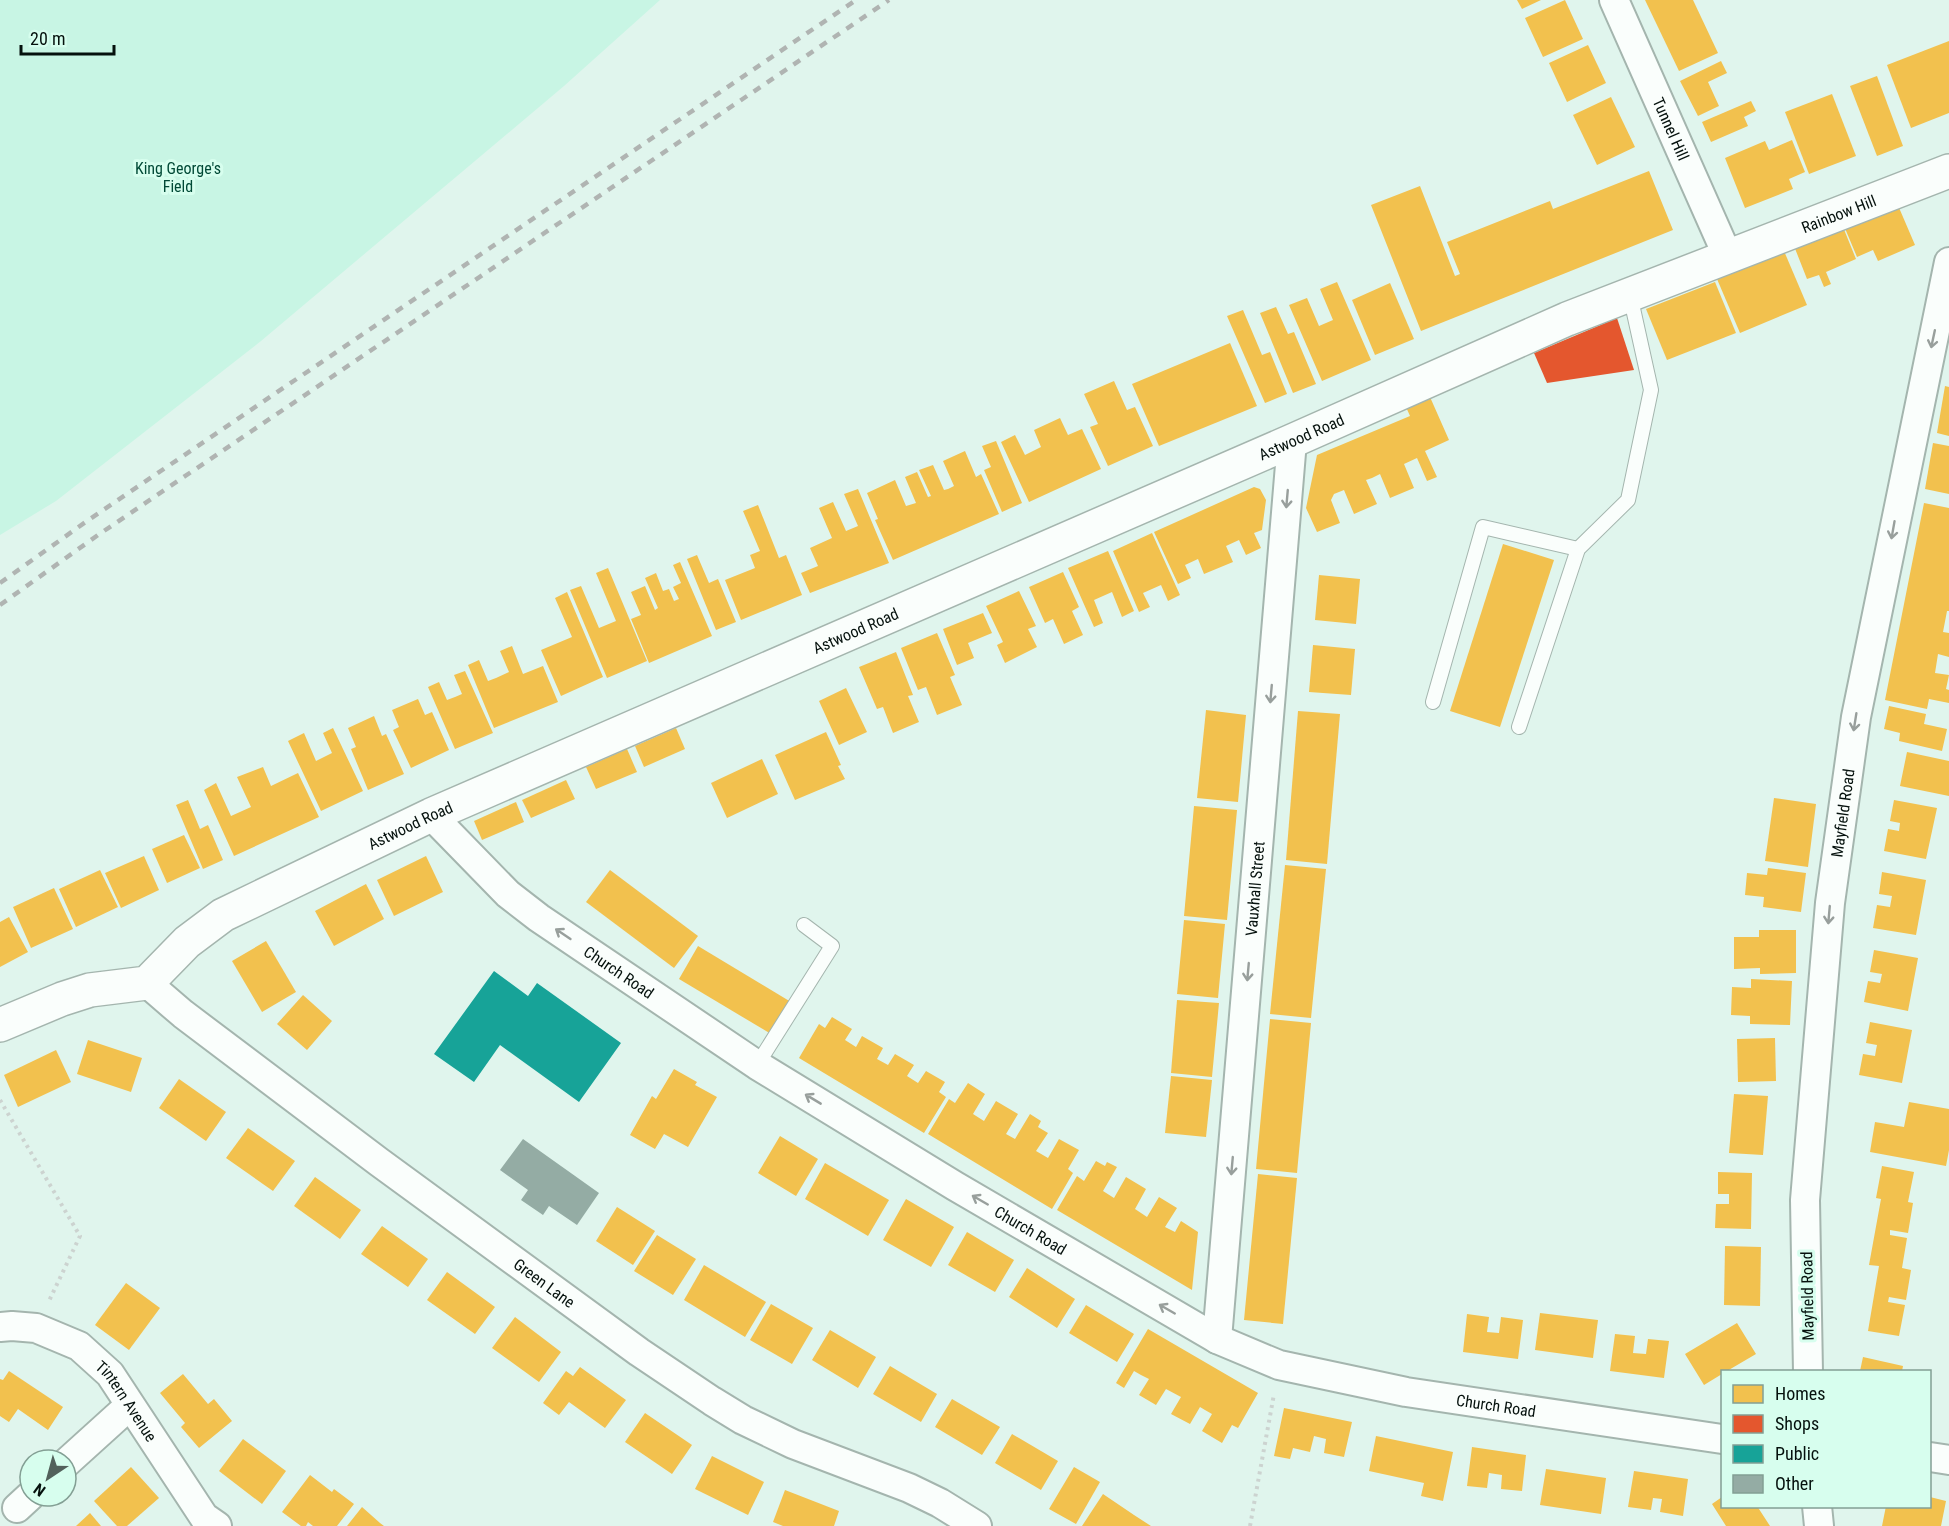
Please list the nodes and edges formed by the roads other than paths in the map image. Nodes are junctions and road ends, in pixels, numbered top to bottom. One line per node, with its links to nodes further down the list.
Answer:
1 (1614, 0): 3 (street, Tunnel Hill)
2 (1949, 171): 3 (main road, Rainbow Hill)
3 (1728, 257): 5 (main road, Astwood Road)
4 (1949, 262): 17 (street, Mayfield Road, one-way to 17)
5 (1630, 295): 6 (main road, Astwood Road); 7 (lane)
6 (1292, 441): 10 (main road, Astwood Road); 16 (street, Vauxhall Street, one-way to 16)
7 (1578, 549): 8 (lane); 9 (lane)
8 (1433, 702)
9 (1519, 727)
10 (431, 815): 12 (main road, Astwood Road); 14 (street, Church Road, one-way to 10)
11 (804, 925): 14 (lane)
12 (147, 983): 13 (main road); 25 (street, Green Lane)
13 (0, 1025)
14 (757, 1065): 16 (street, Church Road, one-way to 14)
15 (0, 1327): 18 (street, Tintern Avenue)
16 (1217, 1339): 19 (street, Church Road)
17 (1808, 1370)
18 (129, 1406): 20 (street); 24 (street, Tintern Avenue)
19 (1721, 1439)
20 (78, 1452)
21 (1931, 1458): 22 (street)
22 (1949, 1460)
23 (1817, 1508): 26 (street)
24 (217, 1526)
25 (977, 1526)
26 (1819, 1526)

